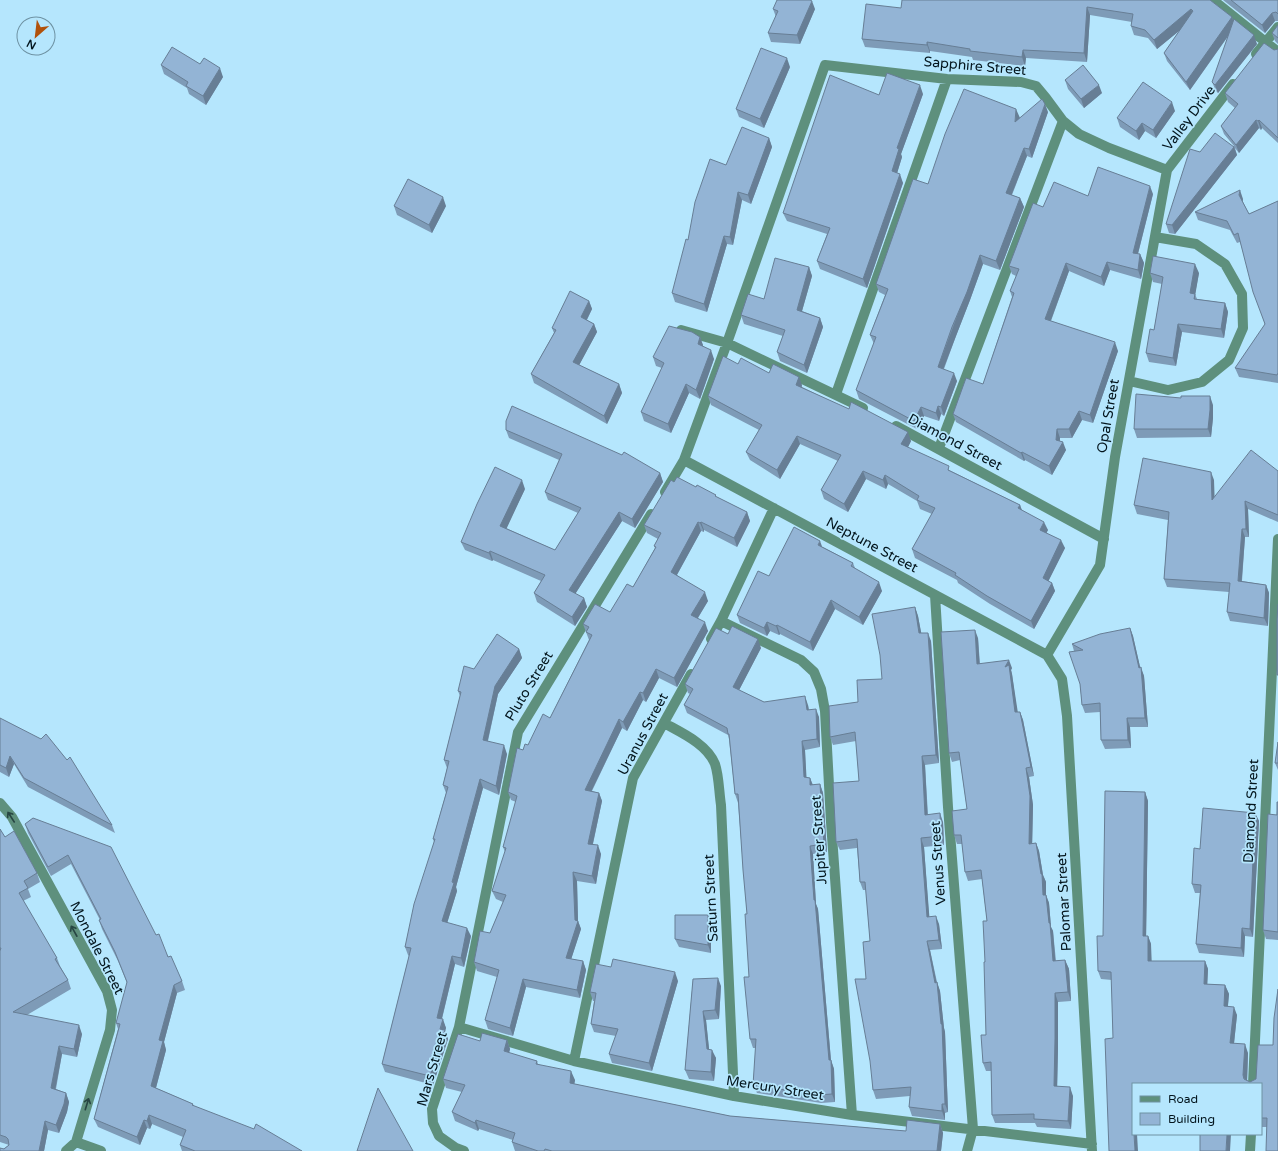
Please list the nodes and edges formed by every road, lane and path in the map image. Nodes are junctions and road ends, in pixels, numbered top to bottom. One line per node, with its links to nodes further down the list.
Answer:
1 (1213, 0): 3 (street)
2 (1278, 27): 3 (street)
3 (1266, 42): 4 (street); 5 (street)
4 (1278, 52)
5 (1252, 60)
6 (825, 65): 8 (street, Sapphire Street); 13 (street, Pluto Street)
7 (1238, 78): 10 (street, Valley Drive)
8 (947, 79): 9 (street, Sapphire Street); 15 (street)
9 (1063, 121): 10 (street, Sapphire Street); 18 (street)
10 (1167, 170): 11 (street, Opal Street)
11 (1155, 237): 14 (street, Opal Street); 14 (street)
12 (669, 327): 13 (street)
13 (727, 342): 15 (street); 19 (street, Pluto Street)
14 (1129, 381): 21 (street, Opal Street)
15 (836, 394): 16 (street)
16 (870, 412)
17 (884, 420): 18 (street, Diamond Street)
18 (939, 448): 21 (street, Diamond Street)
19 (684, 460): 20 (street, Neptune Street); 30 (street, Pluto Street)
20 (774, 508): 23 (street, Neptune Street); 24 (street)
21 (1104, 539): 26 (street, Opal Street)
22 (1278, 539): 32 (street, Diamond Street)
23 (935, 595): 26 (street, Neptune Street); 35 (street, Venus Street)
24 (721, 621): 25 (street); 34 (street, Jupiter Street)
25 (706, 648)
26 (1047, 655): 38 (street, Palomar Street)
27 (694, 668): 28 (street, Uranus Street)
28 (664, 723): 31 (street, Uranus Street); 33 (street, Saturn Street)
29 (0, 802): 37 (street, Mondale Street, one-way to 29)
30 (459, 1027): 31 (street, Mercury Street); 41 (street, Mars Street)
31 (574, 1061): 33 (street, Mercury Street)
32 (1253, 1083)
33 (734, 1096): 34 (street, Mercury Street)
34 (852, 1114): 35 (street, Mercury Street)
35 (973, 1129): 38 (street, Mercury Street); 42 (street)
36 (1251, 1135): 43 (street)
37 (76, 1142): 39 (street); 40 (street)
38 (1092, 1147)
39 (66, 1151)
40 (101, 1151)
41 (464, 1151)
42 (967, 1151)
43 (1250, 1151)

